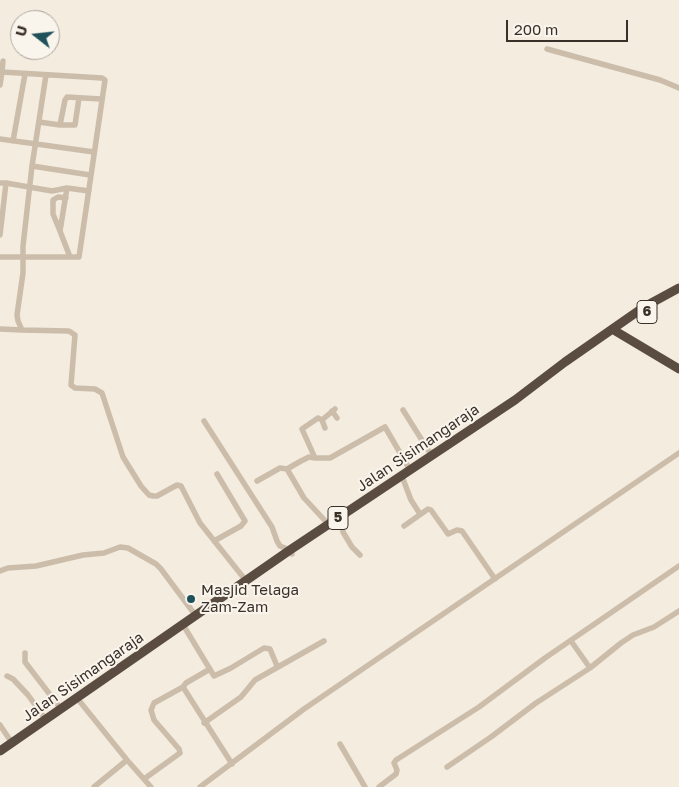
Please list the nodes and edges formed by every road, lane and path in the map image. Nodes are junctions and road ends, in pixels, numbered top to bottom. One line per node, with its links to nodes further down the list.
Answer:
1 (547, 49): 7 (street)
2 (3, 61): 3 (street)
3 (2, 72): 4 (street); 6 (street)
4 (25, 74): 5 (street); 13 (street)
5 (46, 75): 9 (street); 10 (street)
6 (0, 85)
7 (679, 88)
8 (79, 98): 9 (street); 11 (street); 11 (street)
9 (101, 99): 15 (street)
10 (39, 122): 11 (street); 14 (street)
11 (60, 125)
12 (0, 139): 13 (street)
13 (13, 141): 14 (street)
14 (36, 144): 15 (street); 16 (street)
15 (94, 152): 17 (street)
16 (32, 166): 17 (street); 19 (street)
17 (90, 175): 21 (street)
18 (3, 183): 19 (street); 24 (street)
19 (30, 186): 20 (street); 25 (street)
20 (67, 188): 21 (street); 22 (street)
21 (89, 191): 27 (street)
22 (66, 198): 23 (street); 23 (street)
23 (60, 231): 27 (street)
24 (0, 235)
25 (23, 256): 26 (street); 27 (street); 31 (street)
26 (0, 257)
27 (70, 258)
28 (679, 288): 32 (highway, Jalan Sisimangaraja / 5)
29 (679, 292): 32 (highway, 6)
30 (0, 329): 31 (street)
31 (22, 330): 51 (street)
32 (614, 332): 33 (highway, 6); 39 (highway, Jalan Sisimangaraja / 5)
33 (679, 369)
34 (403, 410): 39 (street)
35 (336, 418): 36 (street)
36 (322, 420): 38 (street); 41 (street)
37 (204, 421): 52 (street)
38 (326, 428)
39 (437, 452): 42 (highway, Jalan Sisimangaraja / 5)
40 (679, 453): 56 (street)
41 (315, 458): 42 (street); 43 (street)
42 (415, 468): 45 (highway, Jalan Sisimangaraja / 5); 49 (highway, Jalan Sisimangaraja / 5)
43 (287, 470): 46 (street); 49 (street)
44 (217, 474): 51 (street)
45 (403, 479): 47 (street); 48 (highway, Jalan Sisimangaraja / 5)
46 (257, 481)
47 (420, 514): 50 (street); 56 (street)
48 (342, 520): 49 (highway, Jalan Sisimangaraja / 5); 53 (street)
49 (330, 526): 52 (highway, Jalan Sisimangaraja / 5)
50 (404, 526)
51 (214, 541): 57 (street)
52 (291, 552): 57 (highway, Jalan Sisimangaraja / 5)
53 (360, 555)
54 (679, 566): 62 (street)
55 (0, 571): 59 (street)
56 (495, 579): 78 (street)
57 (247, 582): 59 (highway, Jalan Sisimangaraja / 5)
58 (679, 611): 65 (street)
59 (200, 614): 60 (highway, Jalan Sisimangaraja / 5); 69 (highway, Jalan Sisimangaraja / 5)
60 (185, 628): 66 (street); 69 (highway, Jalan Sisimangaraja / 5)
61 (324, 641): 64 (street)
62 (571, 641): 65 (street); 85 (street)
63 (26, 653): 70 (street)
64 (277, 666): 66 (street); 72 (street)
65 (590, 668): 79 (street)
66 (210, 669): 68 (street)
67 (7, 676): 71 (street)
68 (183, 687): 72 (street); 80 (street)
69 (78, 699): 70 (highway, Jalan Sisimangaraja / 5); 76 (highway, Jalan Sisimangaraja / 5); 77 (street)
70 (61, 709): 71 (highway, Jalan Sisimangaraja / 5)
71 (46, 720): 74 (highway, Jalan Sisimangaraja / 5)
72 (204, 723): 78 (street)
73 (0, 725): 74 (street)
74 (12, 743): 76 (highway, Jalan Sisimangaraja / 5)
75 (340, 744): 84 (street)
76 (0, 753)
77 (127, 760): 80 (street); 81 (street)
78 (232, 764): 83 (street)
79 (447, 767)
80 (144, 779): 82 (street)
81 (94, 787)
82 (151, 787)
83 (200, 787)
84 (365, 787)
85 (379, 787)

